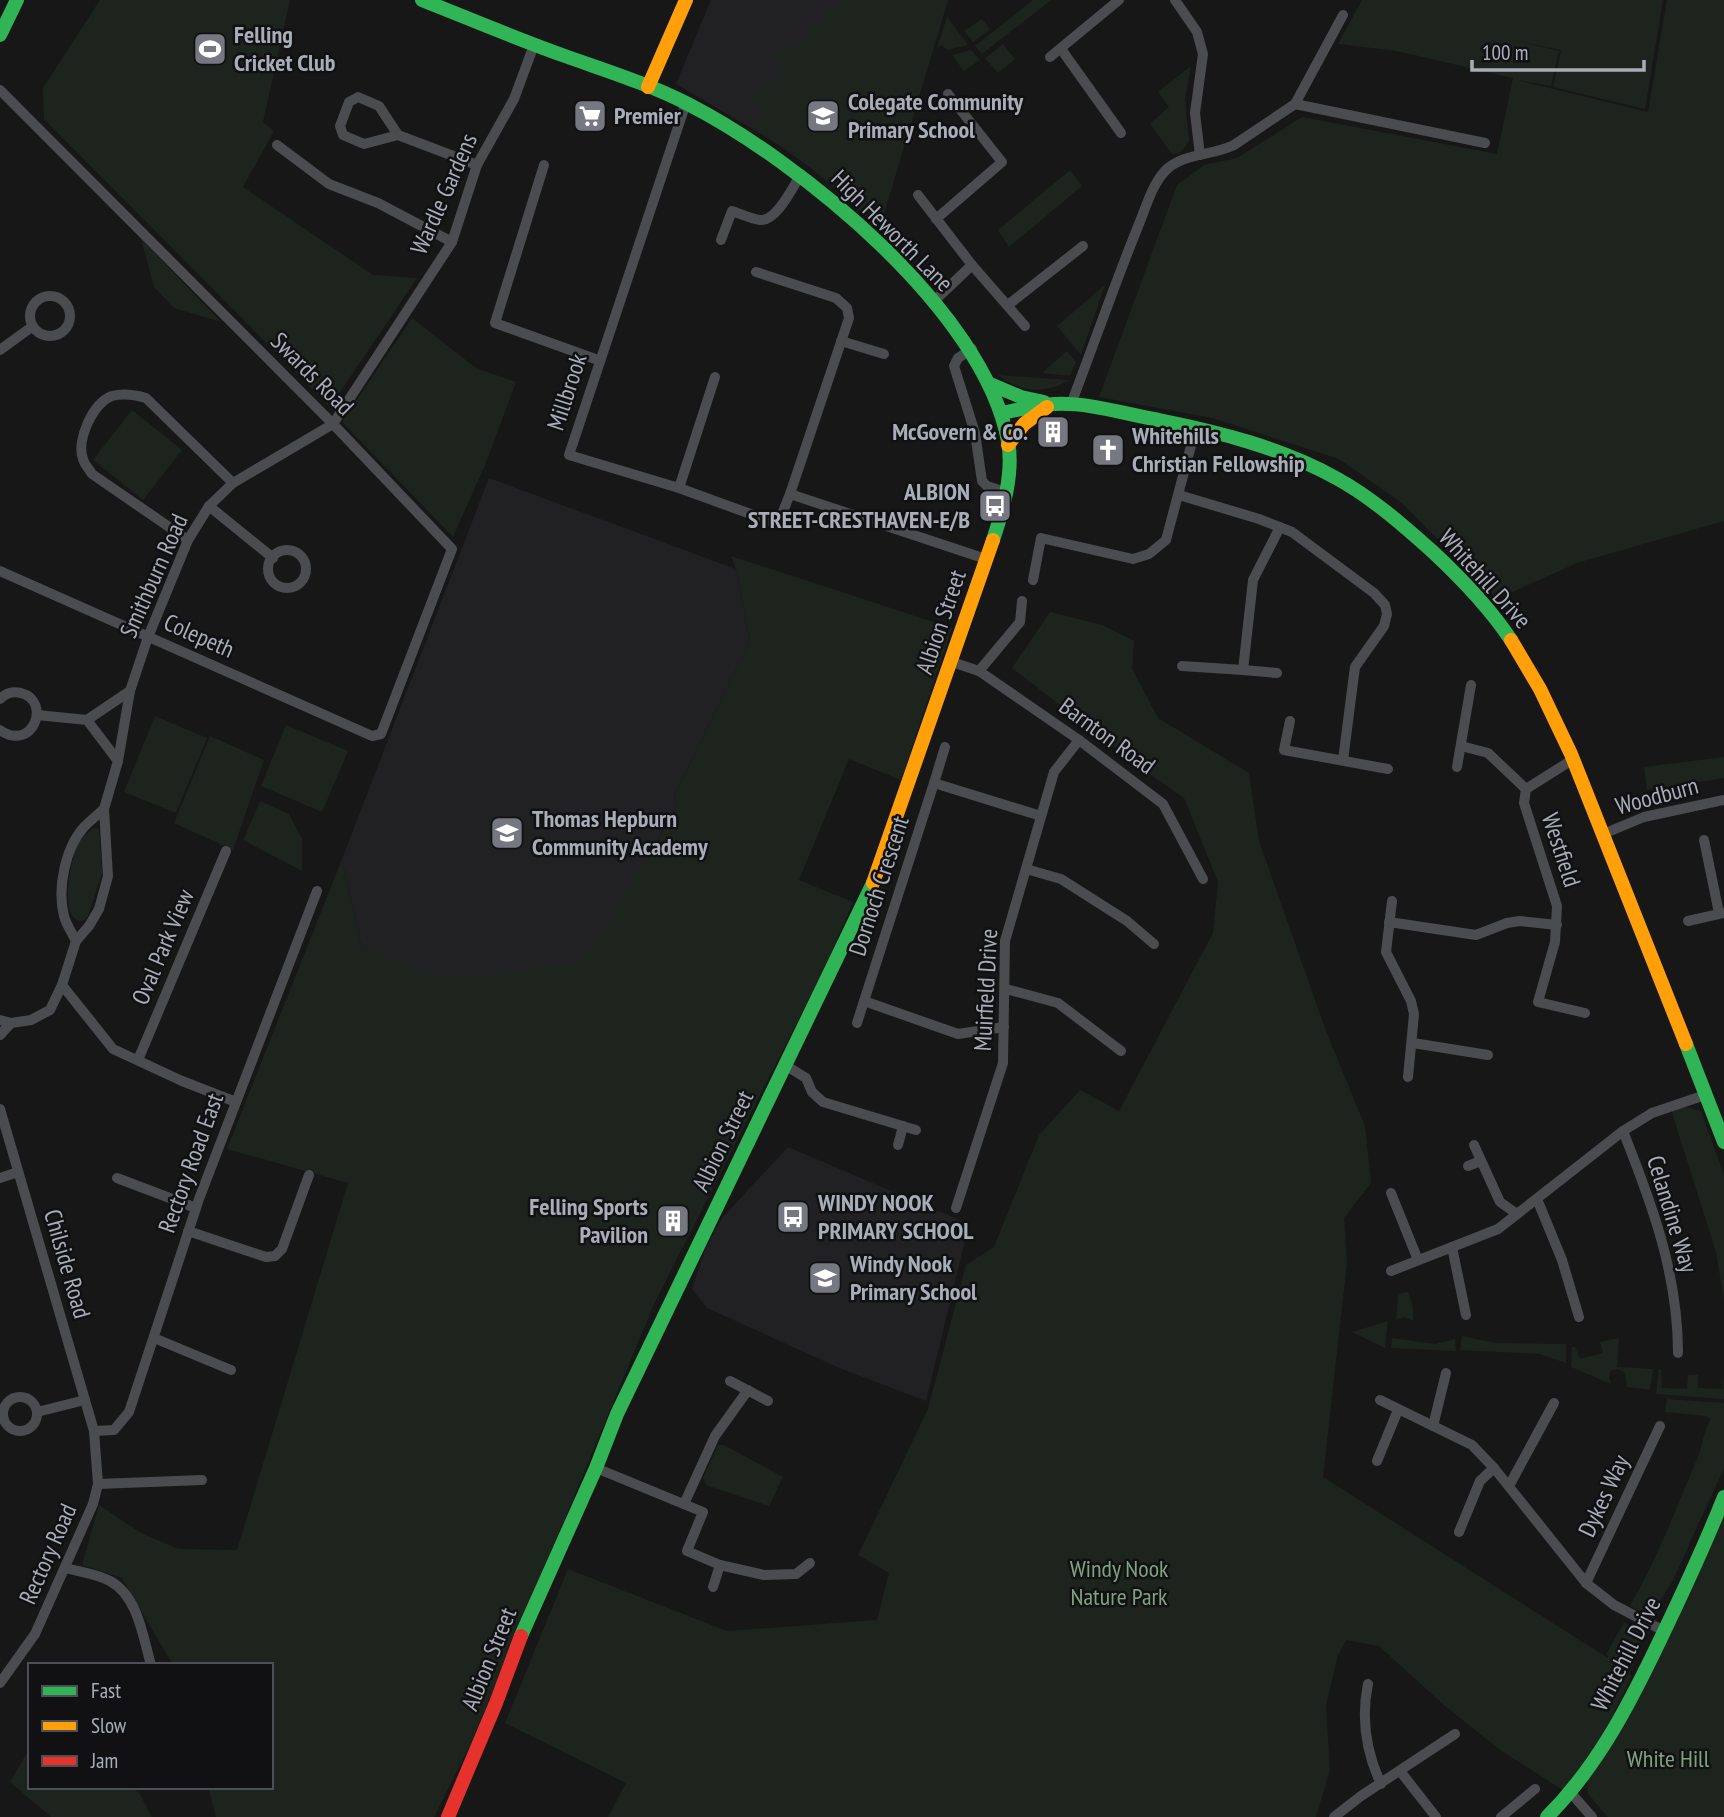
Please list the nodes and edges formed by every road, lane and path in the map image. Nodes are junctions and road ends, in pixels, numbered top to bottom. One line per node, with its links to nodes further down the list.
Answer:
1 (26, 0): 6 (street)
2 (422, 0): 9 (street, High Heworth Lane)
3 (686, 0): 12 (street)
4 (1119, 0): 10 (street)
5 (1176, 0): 21 (street)
6 (15, 4): 8 (street)
7 (1343, 15): 16 (street)
8 (0, 35)
9 (534, 45): 12 (street, High Heworth Lane); 22 (street, Wardle Gardens)
10 (1061, 49): 11 (street); 17 (street)
11 (1050, 57)
12 (648, 87): 15 (street, High Heworth Lane)
13 (0, 90): 46 (street, Swards Road)
14 (948, 94): 26 (street)
15 (686, 103): 24 (street, High Heworth Lane); 40 (street, Millbrook)
16 (1295, 104): 19 (street); 21 (street)
17 (1121, 133)
18 (398, 135): 18 (street); 22 (street)
19 (1485, 143)
20 (277, 145): 28 (street)
21 (1200, 155): 44 (street)
22 (477, 165): 28 (street, Wardle Gardens)
23 (544, 165): 40 (street)
24 (801, 174): 27 (street); 32 (street, High Heworth Lane)
25 (918, 195): 26 (street)
26 (936, 219): 30 (street)
27 (721, 240)
28 (452, 242): 46 (street, Wardle Gardens)
29 (1083, 246): 33 (street)
30 (972, 265): 32 (street); 33 (street)
31 (756, 272): 36 (street, Millbrook)
32 (933, 302): 37 (street, High Heworth Lane)
33 (1008, 306): 35 (street)
34 (33, 326): 34 (street); 38 (street)
35 (1025, 326)
36 (841, 341): 39 (street); 53 (street, Millbrook)
37 (972, 349): 42 (street, High Heworth Lane); 52 (street)
38 (0, 351)
39 (884, 354)
40 (598, 360): 51 (street, Millbrook)
41 (715, 377): 51 (street)
42 (990, 384): 43 (street); 45 (street, High Heworth Lane)
43 (1051, 404): 44 (street, Whitehill Drive); 45 (street, Whitehill Drive); 48 (street)
44 (1071, 404): 47 (street, Whitehill Drive)
45 (1001, 414): 48 (street, High Heworth Lane)
46 (333, 424): 50 (street, Smithburn Road); 76 (street, Swards Road)
47 (1196, 427): 54 (street); 81 (street, Whitehill Drive)
48 (1008, 445): 49 (street, High Heworth Lane)
49 (1008, 474): 52 (street, Albion Street)
50 (233, 483): 55 (street, Smithburn Road); 57 (street)
51 (679, 488): 53 (street, Millbrook)
52 (1005, 492): 59 (street, Albion Street)
53 (790, 494): 59 (street)
54 (1179, 495): 56 (street); 61 (street)
55 (209, 506): 57 (street, Smithburn Road); 58 (street)
56 (1280, 527): 66 (street); 80 (street)
57 (188, 540): 63 (street, Smithburn Road)
58 (273, 558)
59 (986, 559): 64 (street, Albion Street)
60 (0, 570): 63 (street, Colepeth)
61 (1033, 580)
62 (1022, 601): 67 (street)
63 (148, 636): 70 (street, Smithburn Road); 76 (street, Colepeth)
64 (952, 662): 67 (street, Barnton Road); 116 (street, Albion Street)
65 (1182, 666): 66 (street)
66 (1243, 670): 68 (street)
67 (979, 671): 77 (street, Barnton Road)
68 (1277, 673)
69 (1471, 685): 78 (street)
70 (130, 691): 73 (street); 82 (street, Smithburn Road)
71 (0, 699): 72 (street)
72 (37, 715): 73 (street); 75 (street)
73 (88, 720): 82 (street)
74 (1290, 721): 80 (street)
75 (0, 730)
76 (381, 734)
77 (1079, 740): 89 (street, Muirfield Drive); 94 (street, Barnton Road)
78 (1461, 746): 83 (street); 86 (street, Westfield)
79 (945, 747): 85 (street, Dornoch Crescent)
80 (1343, 760): 84 (street)
81 (1572, 760): 86 (street, Westfield); 90 (street, Whitehill Drive)
82 (118, 761): 88 (street, Smithburn Road)
83 (1457, 767)
84 (1388, 769)
85 (934, 783): 89 (street); 105 (street, Dornoch Crescent)
86 (1526, 789): 100 (street, Westfield)
87 (1724, 800): 90 (street, Woodburn)
88 (104, 809): 101 (street, Smithburn Road); 101 (street, Smithburn Road)
89 (1041, 816): 93 (street, Muirfield Drive)
90 (1603, 834): 118 (street, Whitehill Drive)
91 (1704, 840): 97 (street)
92 (226, 851): 115 (street, Oval Park View)
93 (1026, 869): 102 (street); 104 (street, Muirfield Drive)
94 (1203, 879)
95 (317, 891): 119 (street, Rectory Road East)
96 (1392, 901): 99 (street)
97 (1721, 913): 98 (street)
98 (1688, 921)
99 (1389, 922): 100 (street, Westfield); 112 (street)
100 (1557, 925): 106 (street, Westfield)
101 (76, 941): 103 (street, Smithburn Road)
102 (1154, 944)
103 (62, 985): 108 (street, Smithburn Road); 115 (street)
104 (1006, 989): 110 (street, Muirfield Drive); 113 (street)
105 (864, 1001): 109 (street, Dornoch Crescent); 110 (street)
106 (1585, 1013)
107 (0, 1020): 108 (street)
108 (11, 1023): 111 (street)
109 (857, 1023)
110 (1004, 1027): 136 (street, Muirfield Drive)
111 (0, 1035)
112 (1413, 1043): 114 (street); 117 (street)
113 (1121, 1051)
114 (1488, 1055)
115 (138, 1060): 119 (street)
116 (785, 1065): 121 (street); 160 (street, Albion Street)
117 (1408, 1077)
118 (1705, 1095): 123 (street, Celandine Way); 124 (street, Whitehill Drive)
119 (236, 1102): 135 (street, Rectory Road East)
120 (0, 1109): 129 (street, Chilside Road)
121 (903, 1126): 122 (street); 125 (street)
122 (916, 1130)
123 (1623, 1131): 134 (street, Celandine Way); 145 (street, Celandine Way)
124 (1724, 1142)
125 (898, 1145)
126 (1474, 1145): 127 (street)
127 (1481, 1161): 128 (street); 137 (street)
128 (1468, 1166)
129 (19, 1172): 131 (street); 150 (street, Chilside Road)
130 (309, 1175): 138 (street)
131 (0, 1178)
132 (117, 1178): 135 (street)
133 (1391, 1193): 140 (street)
134 (1536, 1199): 137 (street, Celandine Way); 143 (street)
135 (196, 1208): 138 (street, Rectory Road East)
136 (956, 1208)
137 (1517, 1214): 139 (street, Celandine Way)
138 (188, 1231): 144 (street, Rectory Road East)
139 (1452, 1247): 140 (street, Celandine Way); 142 (street)
140 (1418, 1260): 141 (street, Celandine Way)
141 (1391, 1271)
142 (1466, 1315)
143 (1579, 1317)
144 (154, 1338): 146 (street); 158 (street, Rectory Road East)
145 (1678, 1353)
146 (231, 1370)
147 (1446, 1373): 156 (street)
148 (730, 1381): 149 (street)
149 (748, 1390): 152 (street); 166 (street)
150 (85, 1400): 155 (street); 158 (street, Chilside Road)
151 (1380, 1400): 154 (street, Dykes Way)
152 (768, 1401)
153 (1554, 1403): 164 (street)
154 (1398, 1410): 156 (street, Dykes Way); 159 (street)
155 (37, 1412)
156 (1433, 1426): 161 (street, Dykes Way)
157 (1660, 1426): 171 (street, Dykes Way)
158 (94, 1431): 163 (street, Rectory Road)
159 (1377, 1461)
160 (596, 1468): 166 (street); 182 (street, Albion Street)
161 (1494, 1468): 164 (street, Dykes Way); 167 (street)
162 (202, 1480): 163 (street)
163 (98, 1484): 170 (street, Rectory Road)
164 (1509, 1486): 171 (street, Dykes Way)
165 (1724, 1497): 173 (street, Whitehill Drive)
166 (684, 1504): 169 (street)
167 (1459, 1532)
168 (810, 1563): 169 (street)
169 (720, 1566): 172 (street)
170 (66, 1568): 174 (street); 175 (street, Rectory Road)
171 (1586, 1583): 173 (street, Dykes Way)
172 (713, 1587)
173 (1664, 1631): 181 (street, Whitehill Drive)
174 (150, 1663)
175 (0, 1683)
176 (1367, 1684): 179 (street)
177 (1455, 1734): 178 (street)
178 (1400, 1771): 179 (street); 184 (street)
179 (1381, 1784): 183 (street)
180 (1535, 1789): 185 (street)
181 (1570, 1793): 186 (street, Whitehill Drive); 187 (street)
182 (448, 1817)
183 (1334, 1817)
184 (1436, 1817)
185 (1501, 1817)
186 (1547, 1817)
187 (1592, 1817)

